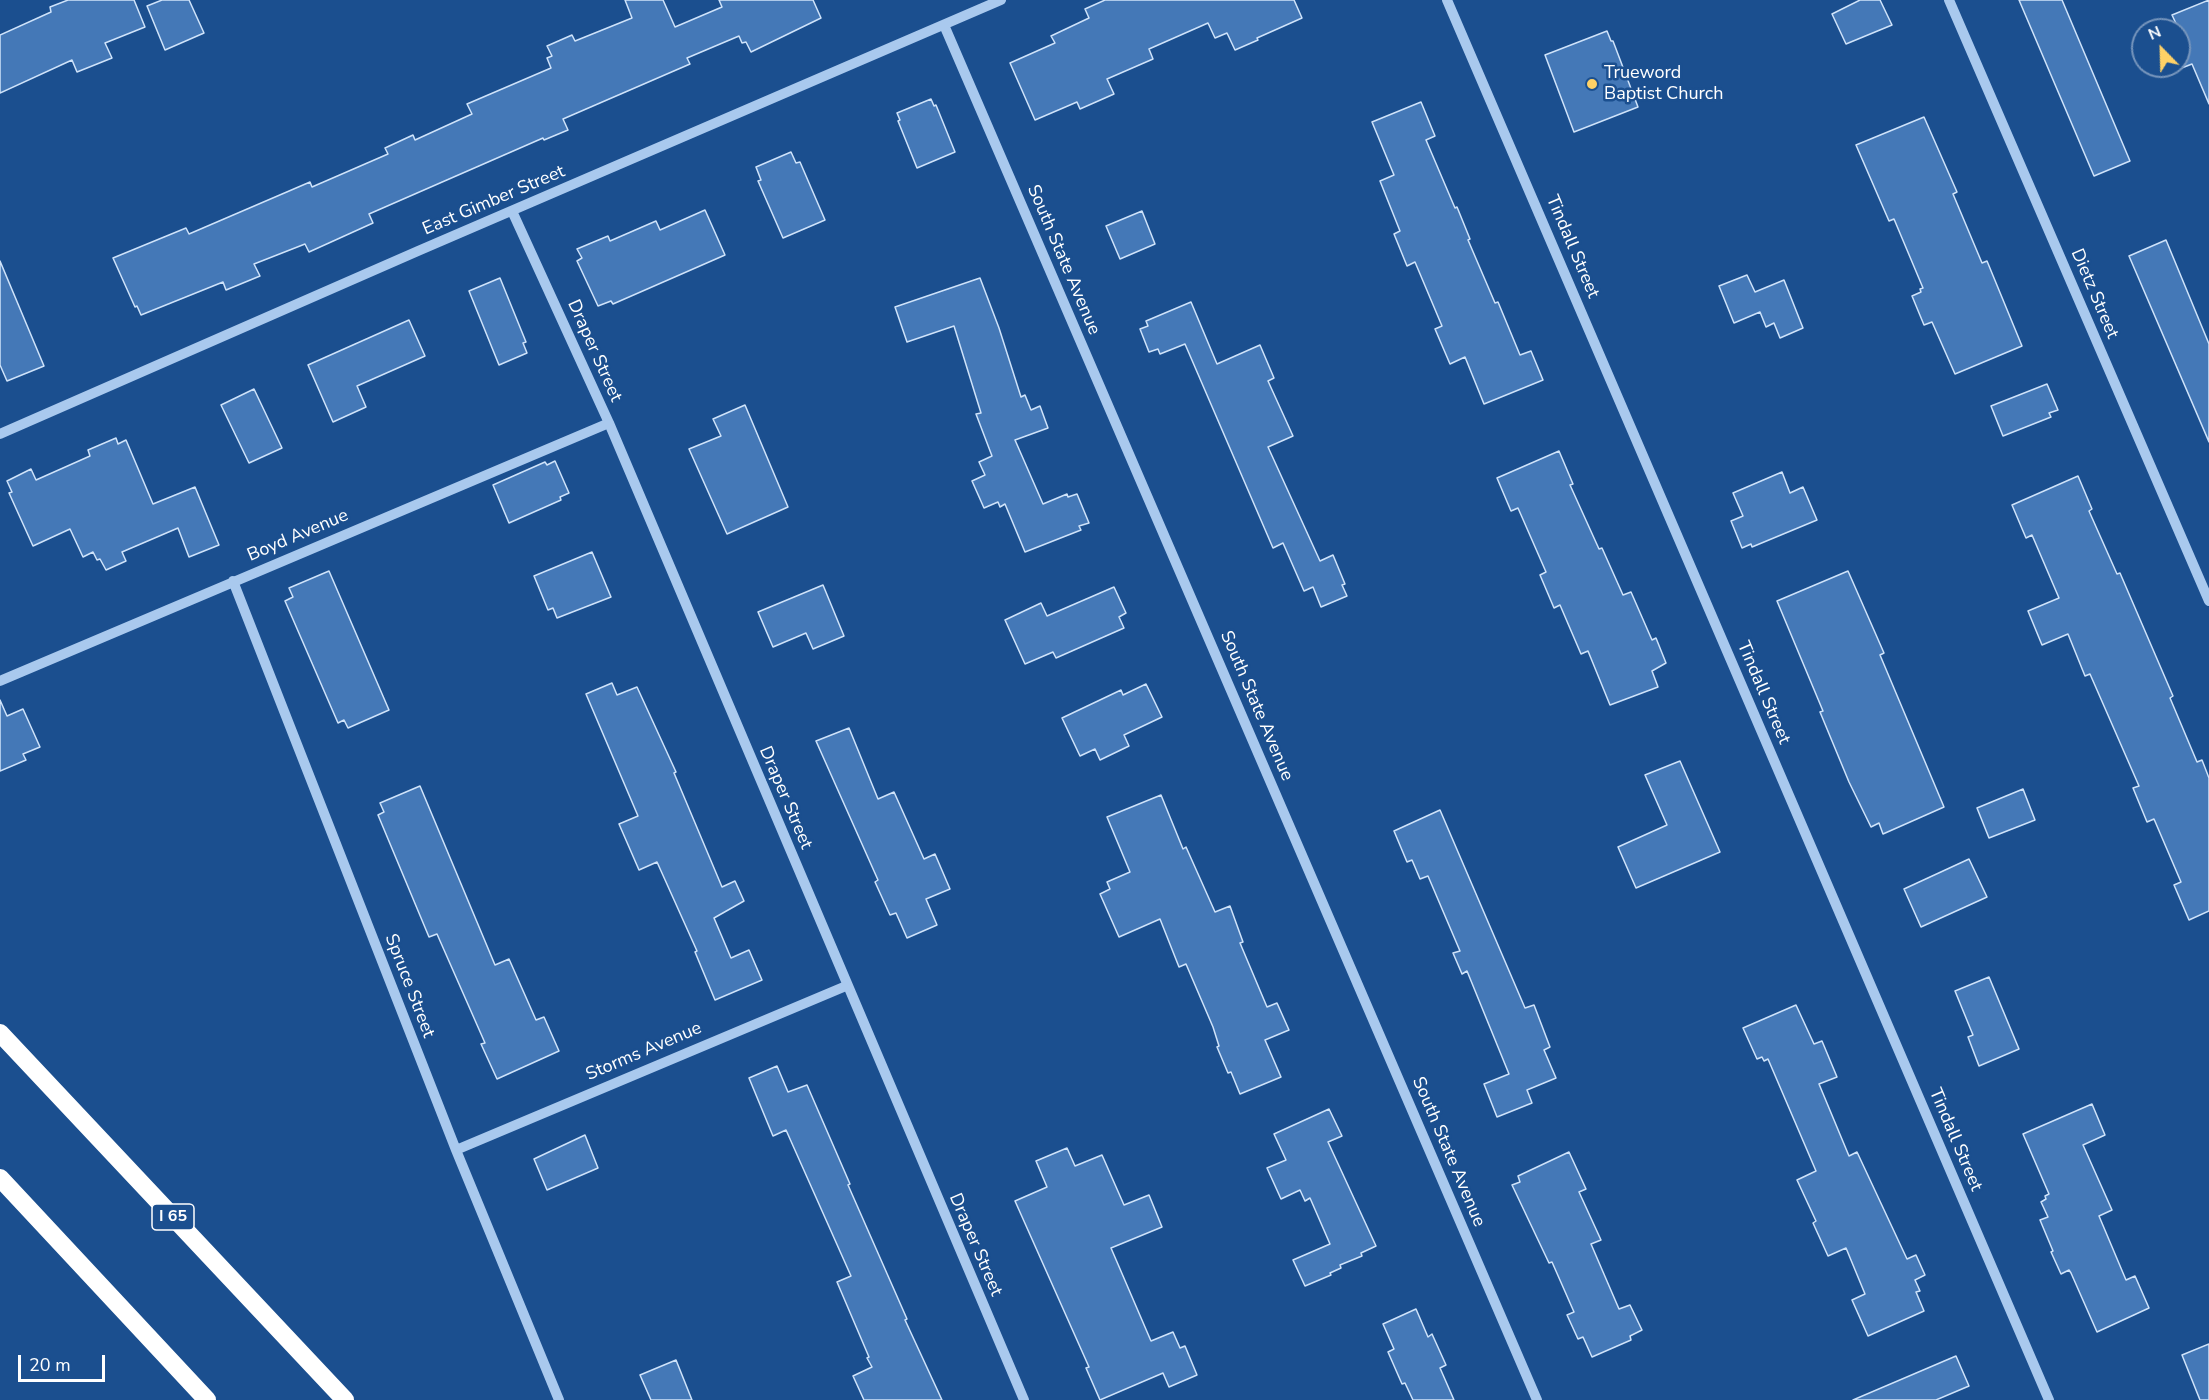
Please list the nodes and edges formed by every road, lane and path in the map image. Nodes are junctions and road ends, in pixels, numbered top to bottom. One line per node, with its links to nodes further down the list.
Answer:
1 (1001, 0): 4 (street, East Gimber Street)
2 (1447, 0): 20 (street, Tindall Street)
3 (1949, 0): 9 (street, Dietz Street)
4 (944, 25): 5 (street, East Gimber Street); 19 (street, South State Avenue)
5 (512, 211): 6 (street, Draper Street); 7 (street, East Gimber Street)
6 (609, 423): 8 (street, Boyd Avenue); 11 (street, Draper Street)
7 (0, 434)
8 (233, 581): 10 (street, Boyd Avenue); 13 (street, Spruce Street)
9 (2209, 601)
10 (0, 681)
11 (846, 986): 13 (street, Storms Avenue); 18 (street, Draper Street)
12 (0, 1033): 16 (highway, I 65)
13 (456, 1149): 17 (street, Spruce Street)
14 (0, 1178): 15 (highway)
15 (207, 1400)
16 (345, 1400)
17 (559, 1400)
18 (1024, 1400)
19 (1537, 1400)
20 (2049, 1400)

